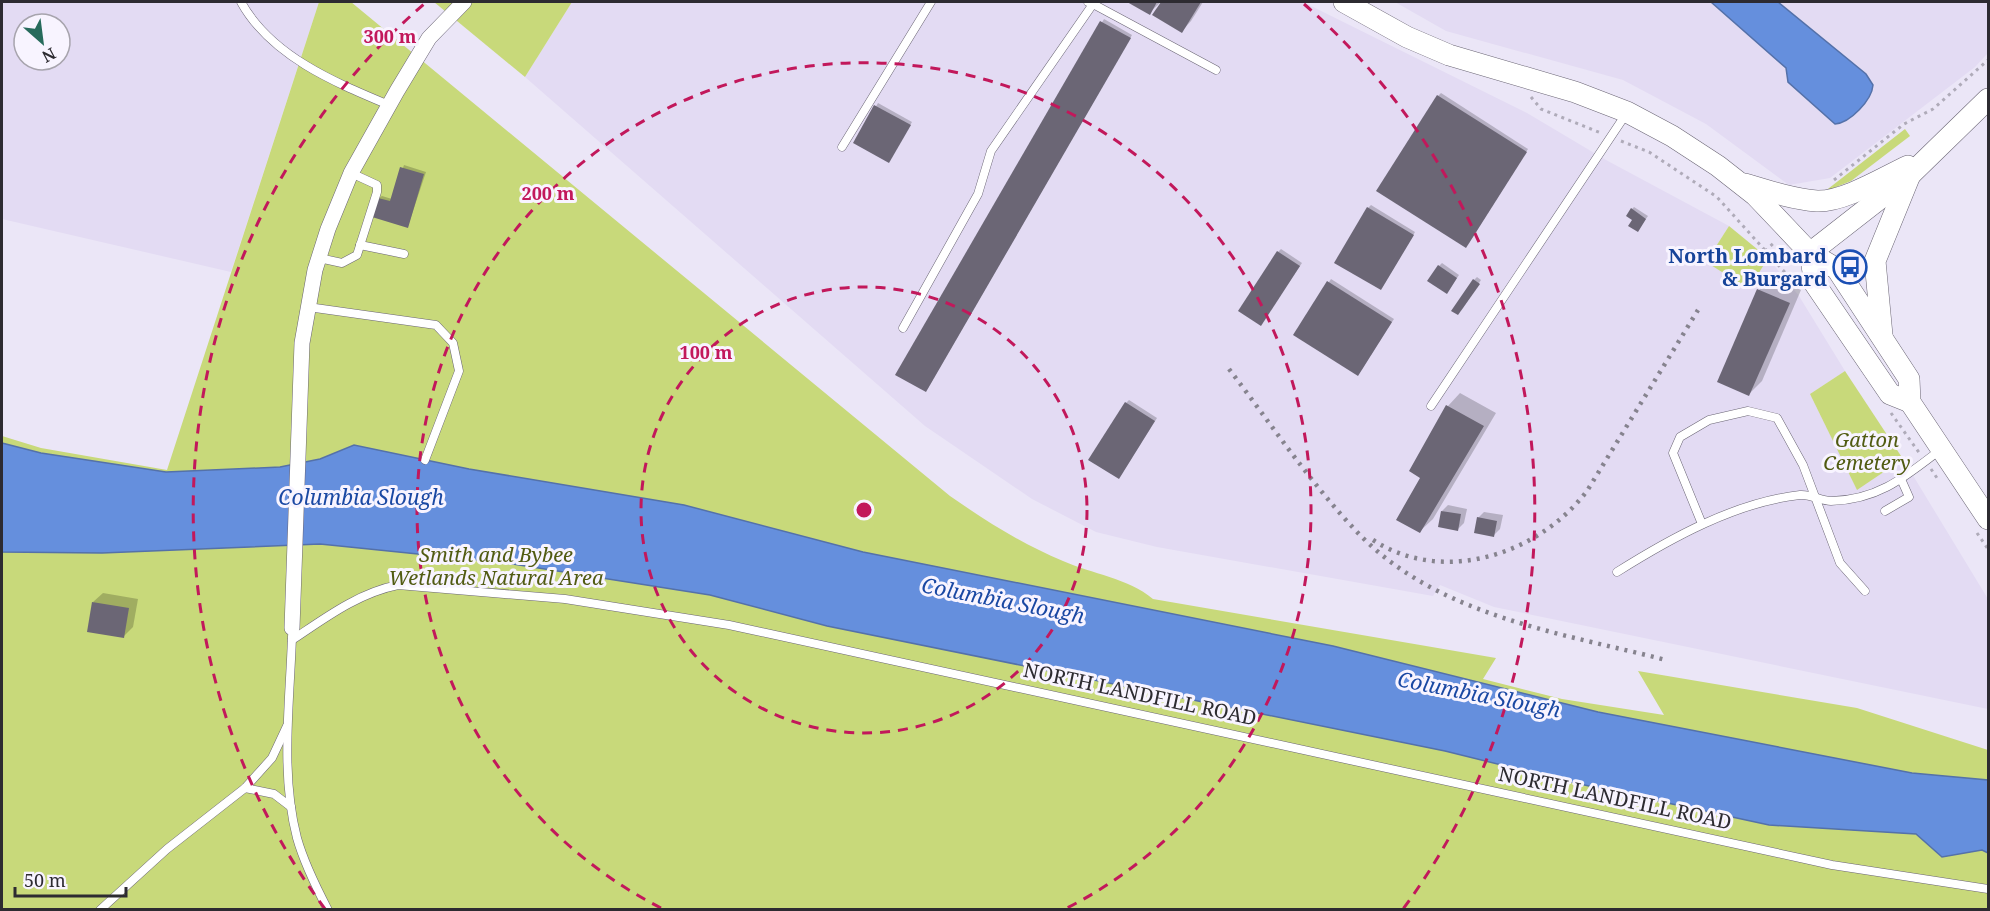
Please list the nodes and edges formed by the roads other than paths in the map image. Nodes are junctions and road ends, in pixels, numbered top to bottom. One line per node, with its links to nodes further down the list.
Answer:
1 (241, 2): 8 (lane)
2 (931, 2): 10 (lane)
3 (1092, 2): 6 (lane); 20 (lane)
4 (1344, 2): 9 (main road)
5 (460, 4): 8 (street)
6 (1216, 70)
7 (1989, 99): 11 (main road)
8 (389, 105): 12 (street)
9 (1627, 112): 14 (main road); 23 (lane)
10 (842, 147)
11 (1931, 156): 13 (main road); 14 (main road)
12 (351, 173): 15 (lane); 18 (street)
13 (1910, 175): 16 (main road); 21 (main road)
14 (1742, 184): 16 (main road)
15 (360, 245): 17 (lane); 18 (lane)
16 (1810, 253): 21 (main road); 22 (main road)
17 (404, 254)
18 (319, 258): 19 (street)
19 (307, 307): 25 (lane); 33 (street)
20 (903, 328)
21 (1882, 338): 22 (main road)
22 (1910, 402): 24 (main road)
23 (1431, 405)
24 (1941, 449): 26 (lane); 29 (main road)
25 (425, 460)
26 (1901, 479): 27 (lane); 28 (lane)
27 (1815, 498): 30 (lane); 30 (lane); 32 (lane)
28 (1885, 512)
29 (1989, 519)
30 (1702, 524): 31 (lane)
31 (1617, 572)
32 (1864, 591)
33 (292, 634): 34 (lane); 37 (lane, NORTH LANDFILL ROAD)
34 (288, 725): 35 (lane); 36 (lane)
35 (245, 788): 36 (lane); 38 (lane)
36 (291, 807): 39 (lane)
37 (1989, 890)
38 (100, 909)
39 (328, 909)

